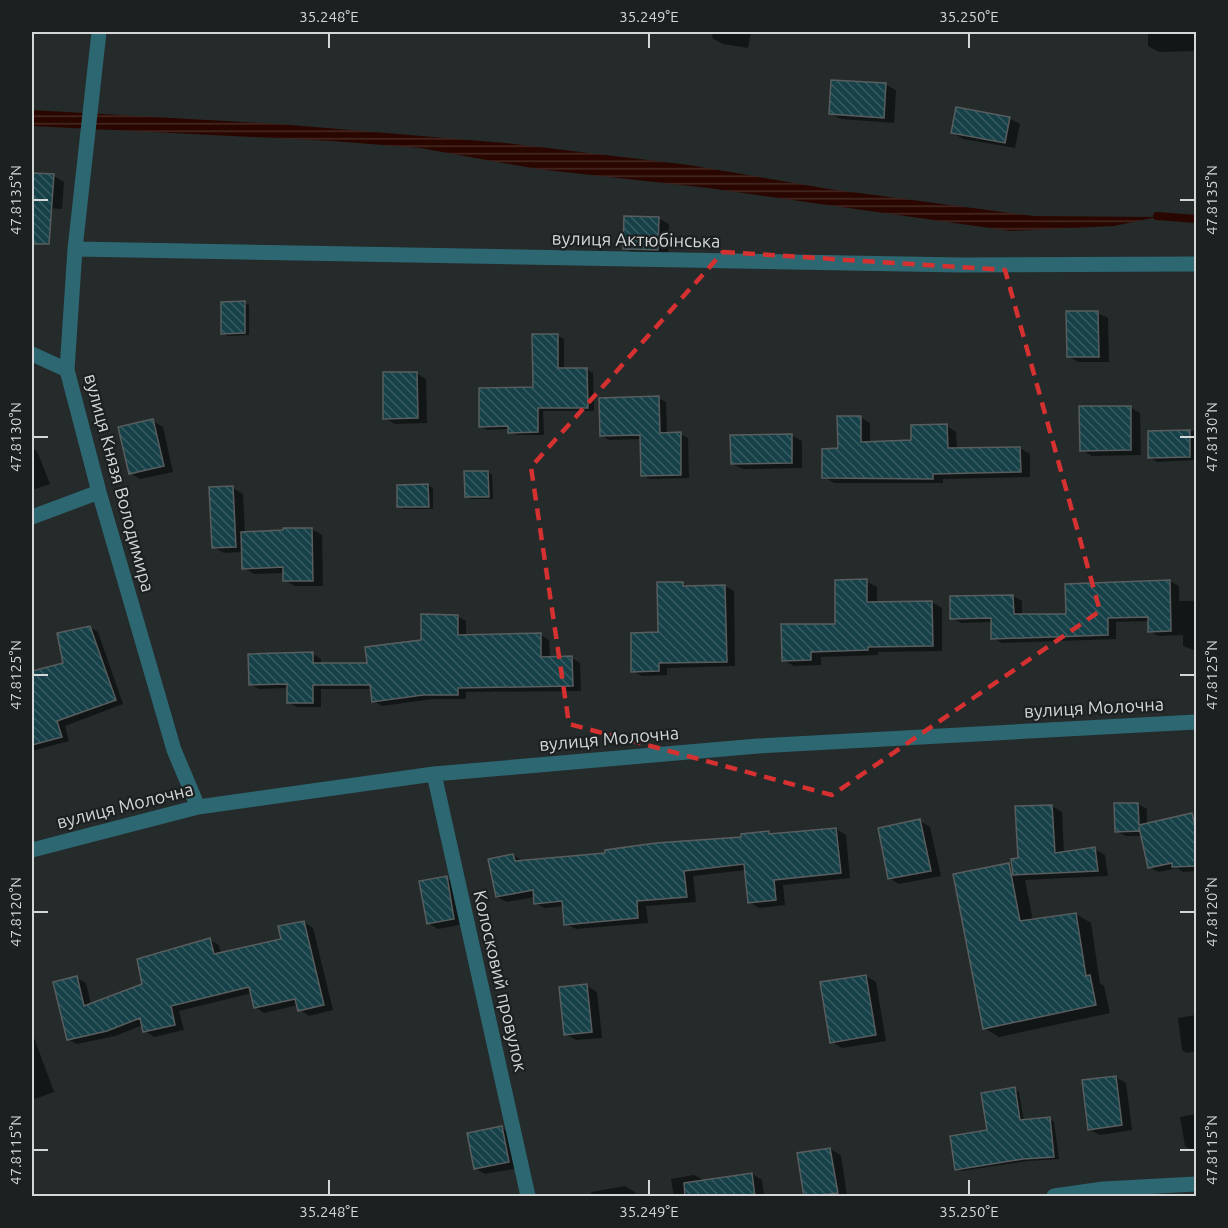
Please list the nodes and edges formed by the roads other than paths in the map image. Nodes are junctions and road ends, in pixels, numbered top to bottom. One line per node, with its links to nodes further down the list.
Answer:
1 (99, 32): 2 (street, вулиця Князя Володимира)
2 (75, 249): 3 (street, вулиця Актюбінська); 5 (street, вулиця Князя Володимира)
3 (1197, 264)
4 (32, 354): 5 (street)
5 (67, 370): 6 (street, вулиця Князя Володимира)
6 (99, 492): 7 (street); 10 (street, вулиця Князя Володимира)
7 (32, 517)
8 (1197, 723): 9 (street, вулиця Молочна)
9 (434, 774): 10 (street, вулиця Молочна); 13 (street, Колосковий провулок)
10 (198, 807): 11 (street, вулиця Молочна)
11 (32, 850)
12 (1197, 1184): 14 (street)
13 (528, 1197)
14 (1054, 1197)

